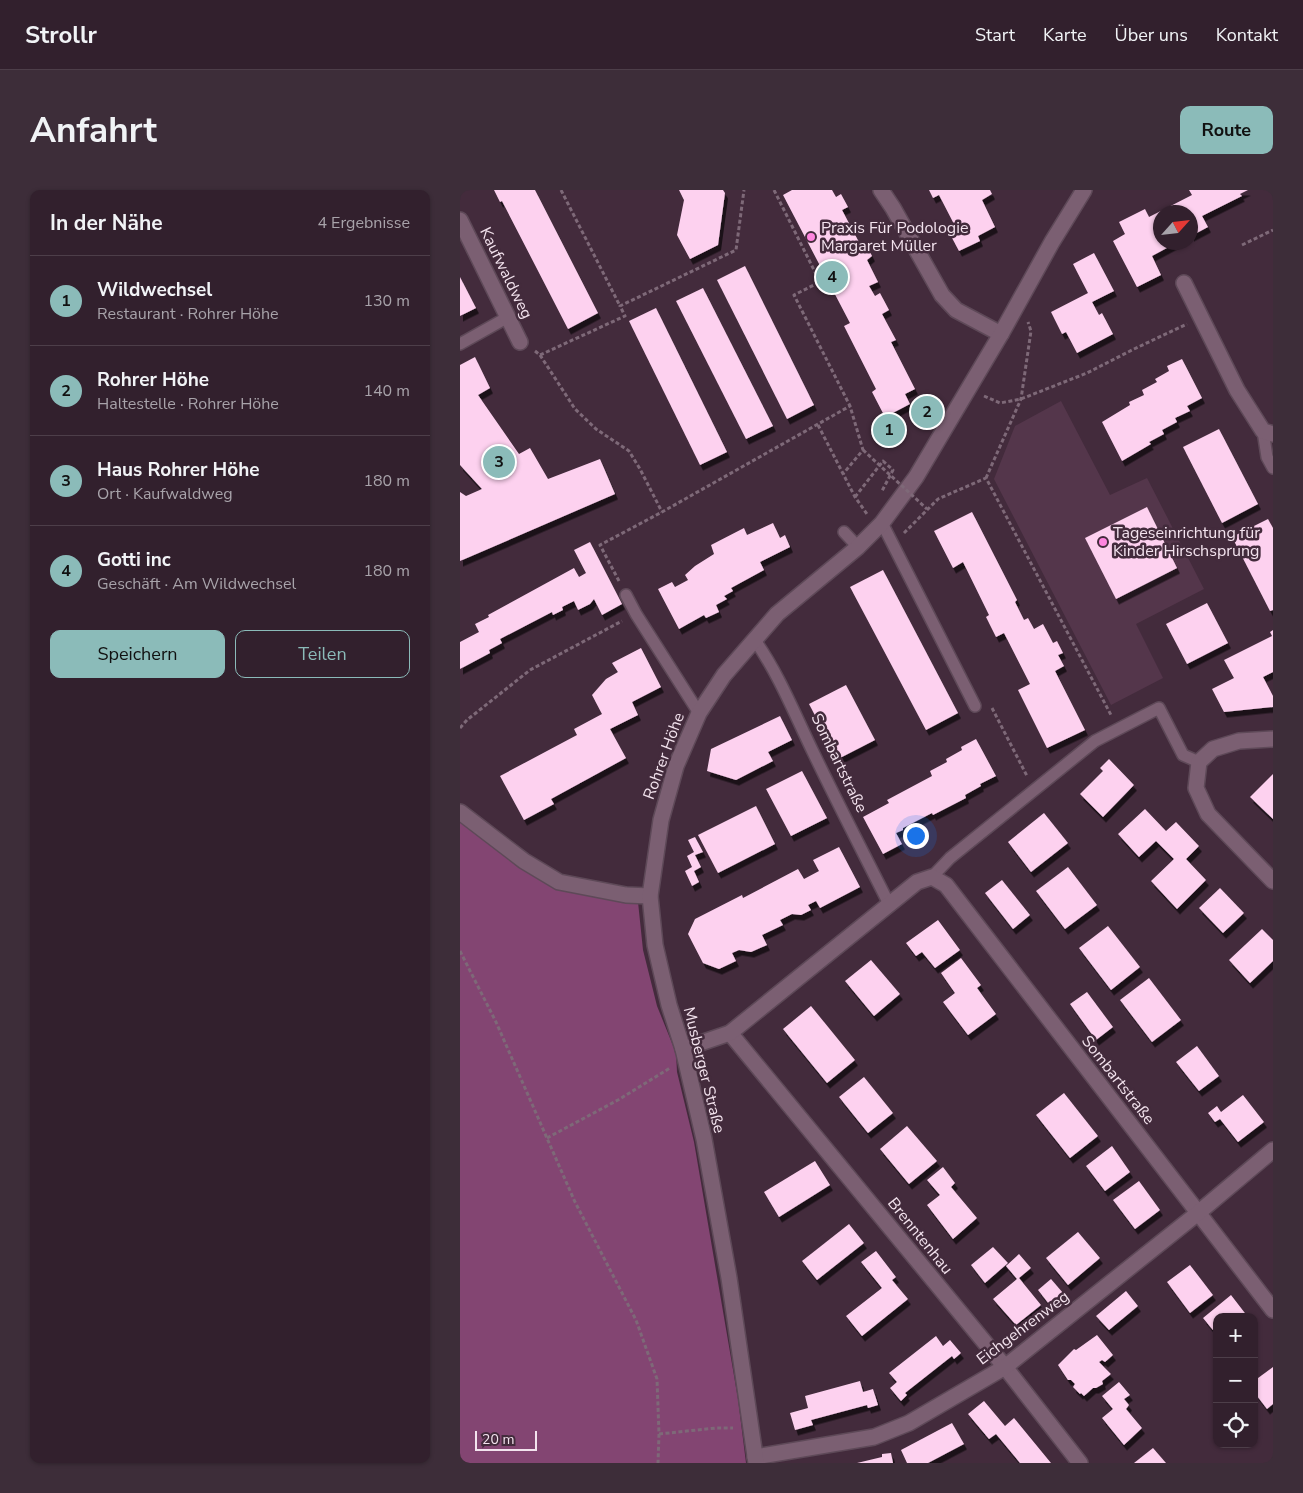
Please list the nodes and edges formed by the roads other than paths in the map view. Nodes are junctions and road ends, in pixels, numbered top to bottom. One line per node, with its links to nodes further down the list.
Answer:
1 (881, 190): 6 (street)
2 (1084, 190): 6 (street, Rohrer Höhe)
3 (460, 220): 5 (street, Kaufwaldweg)
4 (1184, 283): 9 (street)
5 (508, 317): 7 (street, Kaufwaldweg); 8 (lane)
6 (1001, 334): 11 (street, Rohrer Höhe)
7 (520, 342)
8 (460, 344)
9 (1268, 433): 10 (lane)
10 (1273, 468)
11 (882, 523): 13 (street, Rohrer Höhe); 16 (lane)
12 (844, 532): 13 (lane)
13 (858, 547): 15 (street, Rohrer Höhe)
14 (626, 595): 17 (lane)
15 (754, 639): 17 (street, Rohrer Höhe); 24 (lane, Sombartstraße)
16 (975, 706)
17 (699, 713): 23 (street, Rohrer Höhe)
18 (1273, 739): 19 (street)
19 (1199, 762): 21 (lane); 22 (street)
20 (460, 812): 23 (street)
21 (932, 877): 24 (street); 28 (street, Sombartstraße)
22 (1273, 881)
23 (650, 896): 26 (street, Musberger Straße)
24 (889, 904): 25 (street)
25 (730, 1033): 26 (street); 30 (street, Brenntenhau)
26 (684, 1055): 31 (street, Musberger Straße)
27 (1273, 1150): 28 (street, Eichgehrenweg)
28 (1198, 1213): 29 (street, Sombartstraße); 30 (street, Eichgehrenweg)
29 (1273, 1310)
30 (1005, 1367): 31 (street, Eichgehrenweg); 32 (street, Brenntenhau)
31 (756, 1460)
32 (1080, 1463)

